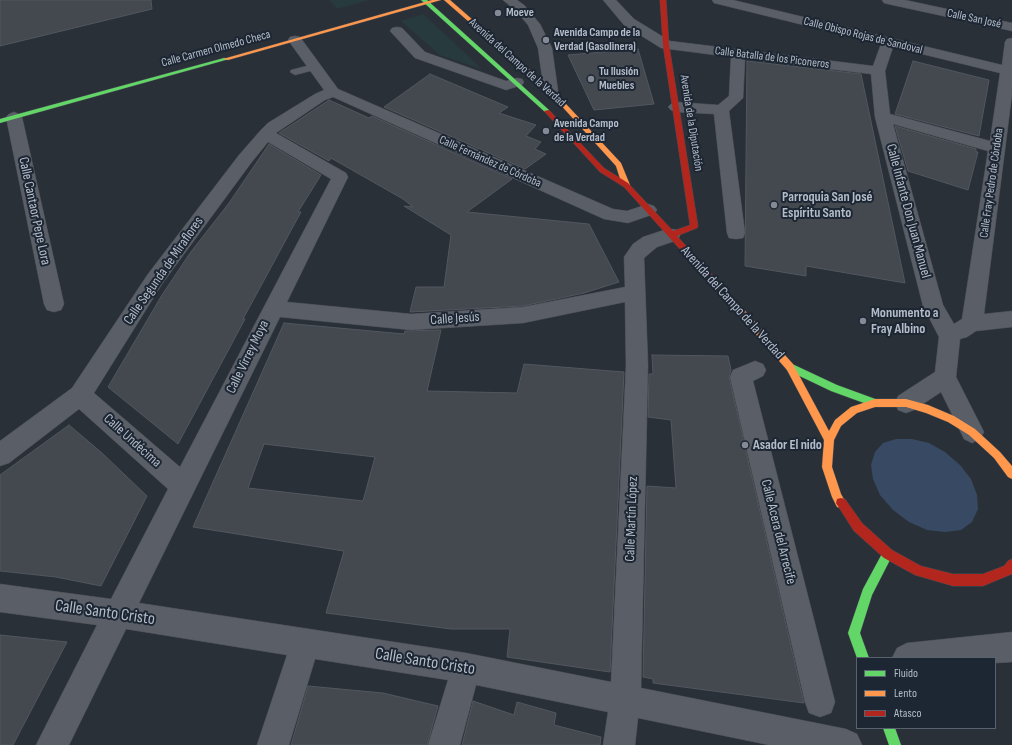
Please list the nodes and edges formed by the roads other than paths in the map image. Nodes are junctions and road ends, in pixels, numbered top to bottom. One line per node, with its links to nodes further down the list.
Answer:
1 (438, 0): 8 (main road, Calle Carmen Olmedo Checa)
2 (448, 0): 21 (main road, Avenida del Campo de la Verdad)
3 (509, 0): 21 (street)
4 (609, 0): 14 (street)
5 (663, 0): 14 (main road, Avenida de la Diputación)
6 (718, 0): 13 (street, Calle Obispo Rojas de Sandoval)
7 (888, 0): 9 (street, Calle San José)
8 (426, 1): 11 (main road, Calle Carmen Olmedo Checa); 20 (main road, Avenida del Campo de la Verdad)
9 (1012, 27)
10 (397, 31): 20 (street, Avenida del Campo de la Verdad)
11 (295, 40): 16 (street); 26 (main road, Calle Carmen Olmedo Checa)
12 (1012, 42): 18 (street, Calle Fray Pedro de Córdoba)
13 (888, 43): 17 (street, Calle Infante Don Juan Manuel); 18 (street, Calle Obispo Rojas de Sandoval)
14 (666, 46): 15 (street, Calle Batalla de los Piconeros); 23 (main road, Avenida de la Diputación)
15 (738, 54): 17 (street, Calle Batalla de los Piconeros); 24 (street)
16 (314, 66): 19 (lane); 22 (street)
17 (878, 71): 25 (street, Calle Infante Don Juan Manuel)
18 (1008, 71): 28 (street, Calle Fray Pedro de Córdoba)
19 (295, 72)
20 (517, 82): 29 (main road, Avenida del Campo de la Verdad)
21 (552, 91): 29 (main road, Avenida del Campo de la Verdad)
22 (333, 92): 27 (street, Calle Segunda de Miraflores); 30 (street, Calle Fernández de Córdoba)
23 (676, 107): 24 (street); 32 (main road, Avenida de la Diputación)
24 (721, 110): 31 (street)
25 (883, 117): 28 (street); 38 (street, Calle Infante Don Juan Manuel)
26 (7, 119): 34 (street, Calle Cantaor Pepe Lora)
27 (266, 134): 35 (street, Calle Virrey Moya); 42 (street, Calle Segunda de Miraflores)
28 (997, 148): 37 (street, Calle Fray Pedro de Córdoba)
29 (626, 185): 30 (main road, Avenida del Campo de la Verdad)
30 (648, 210): 32 (main road, Avenida del Campo de la Verdad)
31 (736, 233)
32 (671, 235): 33 (street, Calle Martín López); 39 (main road, Avenida del Campo de la Verdad)
33 (636, 292): 35 (street, Calle Jesús); 61 (street, Calle Martín López)
34 (54, 304)
35 (273, 308): 51 (street, Calle Virrey Moya)
36 (1012, 319): 37 (street)
37 (972, 323): 38 (street)
38 (950, 337): 41 (street)
39 (790, 367): 43 (main road, Avenida del Campo de la Verdad); 46 (main road, Avenida del Campo de la Verdad)
40 (754, 370): 62 (street, Calle Acera del Arrecife)
41 (945, 377): 44 (street); 45 (street)
42 (80, 394): 47 (street, Calle Segunda de Miraflores); 51 (street, Calle Undécima)
43 (875, 403): 44 (main road); 46 (main road)
44 (906, 403): 45 (main road)
45 (972, 432): 48 (main road)
46 (829, 440): 52 (main road)
47 (0, 455)
48 (997, 455): 49 (main road); 50 (main road)
49 (1012, 462)
50 (1012, 474)
51 (184, 487): 55 (street, Calle Virrey Moya)
52 (888, 554): 53 (main road); 58 (main road)
53 (1012, 565)
54 (0, 598): 55 (street, Calle Santo Cristo)
55 (118, 614): 56 (street, Calle Santo Cristo); 64 (street, Calle Virrey Moya)
56 (305, 643): 60 (street, Calle Santo Cristo); 65 (street)
57 (1012, 647): 59 (street)
58 (863, 657)
59 (916, 657)
60 (466, 668): 61 (street, Calle Santo Cristo); 66 (street)
61 (625, 701): 67 (street, Calle Martín López); 68 (street, Calle Santo Cristo)
62 (820, 702)
63 (889, 729): 69 (main road)
64 (52, 745)
65 (274, 745)
66 (444, 745)
67 (619, 745)
68 (846, 745)
69 (895, 745)

